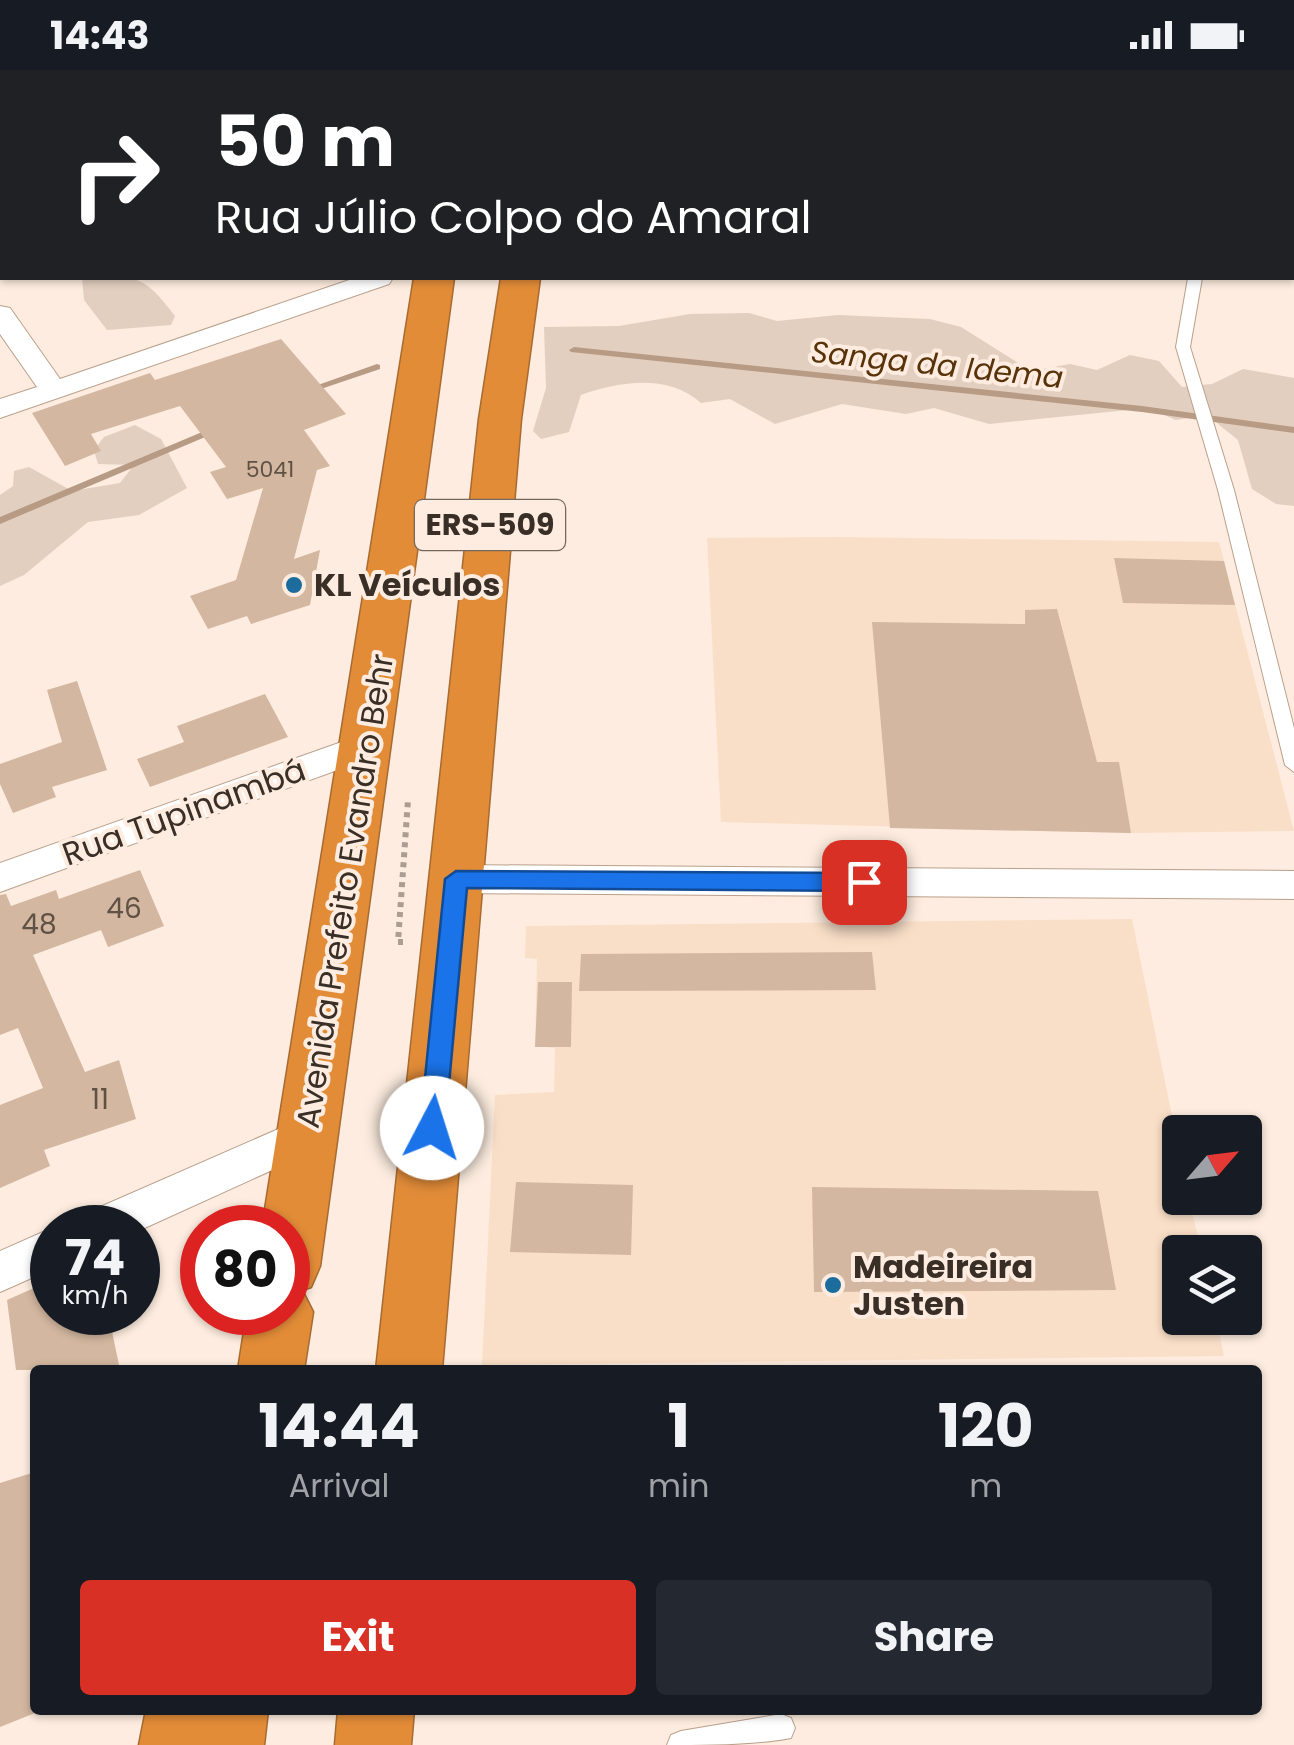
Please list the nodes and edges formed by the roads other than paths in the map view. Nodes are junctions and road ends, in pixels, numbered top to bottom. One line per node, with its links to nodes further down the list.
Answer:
1 (374, 280): 6 (street)
2 (434, 280): 8 (highway, Avenida Prefeito Evandro Behr / ERS-509)
3 (520, 280): 11 (highway, ERS-509)
4 (1196, 280): 9 (lane)
5 (0, 314): 6 (street)
6 (54, 390): 7 (street)
7 (0, 409)
8 (367, 746): 10 (street, Rua Tupinambá); 13 (highway, Avenida Prefeito Evandro Behr / ERS-509)
9 (1294, 765)
10 (0, 878)
11 (456, 879): 12 (street); 20 (highway, ERS-509)
12 (1294, 884)
13 (308, 1134): 14 (street); 15 (highway, Avenida Prefeito Evandro Behr / ERS-509)
14 (149, 1205)
15 (297, 1205)
16 (30, 1258): 17 (street)
17 (0, 1272)
18 (277, 1335): 19 (highway)
19 (273, 1365)
20 (409, 1365)
21 (183, 1715): 25 (highway)
22 (229, 1715): 26 (highway)
23 (376, 1715): 27 (highway)
24 (781, 1728): 28 (lane)
25 (178, 1745)
26 (226, 1745)
27 (373, 1745)
28 (681, 1745)

